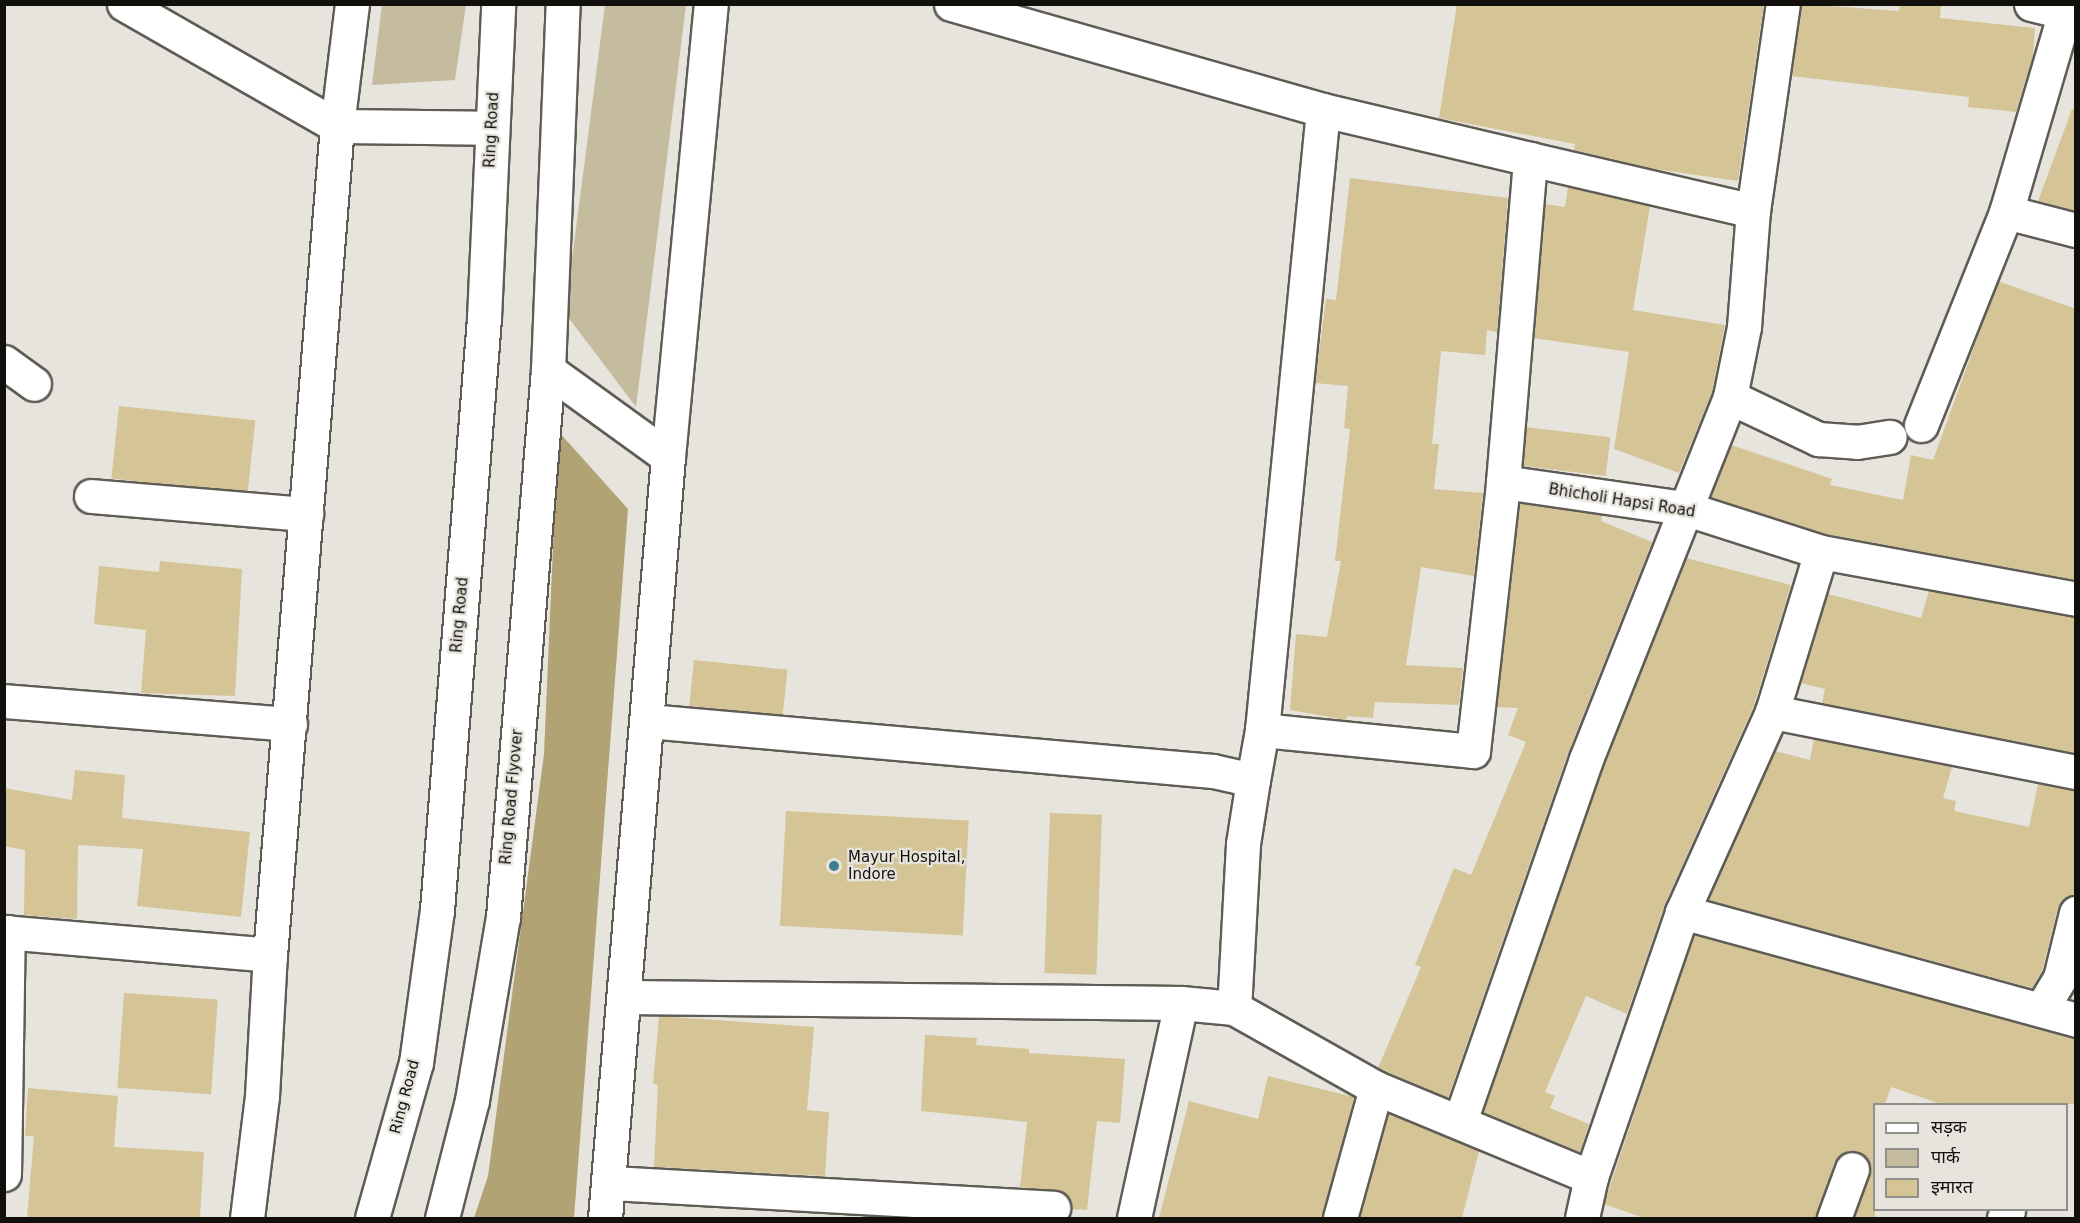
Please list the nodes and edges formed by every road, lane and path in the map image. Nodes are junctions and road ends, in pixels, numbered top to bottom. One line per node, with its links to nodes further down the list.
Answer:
1 (124, 4): 11 (street)
2 (352, 4): 11 (street)
3 (498, 4): 12 (street, Ring Road)
4 (563, 4): 18 (street)
5 (711, 4): 23 (street)
6 (951, 4): 10 (street)
7 (1783, 4): 14 (street)
8 (2031, 4): 9 (street)
9 (2070, 13): 15 (street)
10 (1323, 110): 13 (street); 34 (street)
11 (337, 126): 12 (street); 27 (street)
12 (492, 128): 55 (street, Ring Road)
13 (1530, 159): 14 (street); 24 (street)
14 (1753, 211): 20 (street)
15 (2006, 212): 16 (street); 21 (street)
16 (2076, 230)
17 (4, 362): 19 (street)
18 (548, 370): 23 (street); 56 (street, Ring Road Flyover)
19 (34, 384)
20 (1730, 397): 22 (street); 26 (street)
21 (1921, 425)
22 (1890, 437)
23 (668, 457): 32 (street)
24 (1503, 482): 26 (street, Bhicholi Hapsi Road); 34 (street)
25 (91, 496): 27 (street)
26 (1684, 508): 28 (street, Bhicholi Hapsi Road); 47 (street)
27 (306, 514): 33 (street)
28 (1821, 552): 29 (street, Bhicholi Hapsi Road); 31 (street)
29 (2076, 599)
30 (4, 701): 33 (street)
31 (1772, 712): 35 (street); 37 (street)
32 (648, 721): 36 (street); 41 (street)
33 (290, 724): 40 (street)
34 (1262, 730): 36 (street)
35 (2076, 772)
36 (1253, 780): 43 (street)
37 (1682, 912): 44 (street); 50 (street)
38 (2076, 913): 44 (street)
39 (6, 932): 40 (street); 49 (street)
40 (270, 955): 54 (street)
41 (625, 997): 42 (street); 51 (street)
42 (1181, 1003): 43 (street); 58 (street)
43 (1234, 1008): 46 (street)
44 (2043, 1008): 45 (street)
45 (2076, 1020)
46 (1376, 1088): 47 (street); 59 (street)
47 (1460, 1121): 50 (street)
48 (1852, 1169): 61 (street)
49 (4, 1174)
50 (1591, 1177): 60 (street)
51 (610, 1183): 52 (street); 57 (street)
52 (869, 1207): 53 (street)
53 (1053, 1208)
54 (247, 1218)
55 (372, 1218)
56 (442, 1218)
57 (605, 1218)
58 (1134, 1218)
59 (1340, 1218)
60 (1582, 1218)
61 (1834, 1218)

